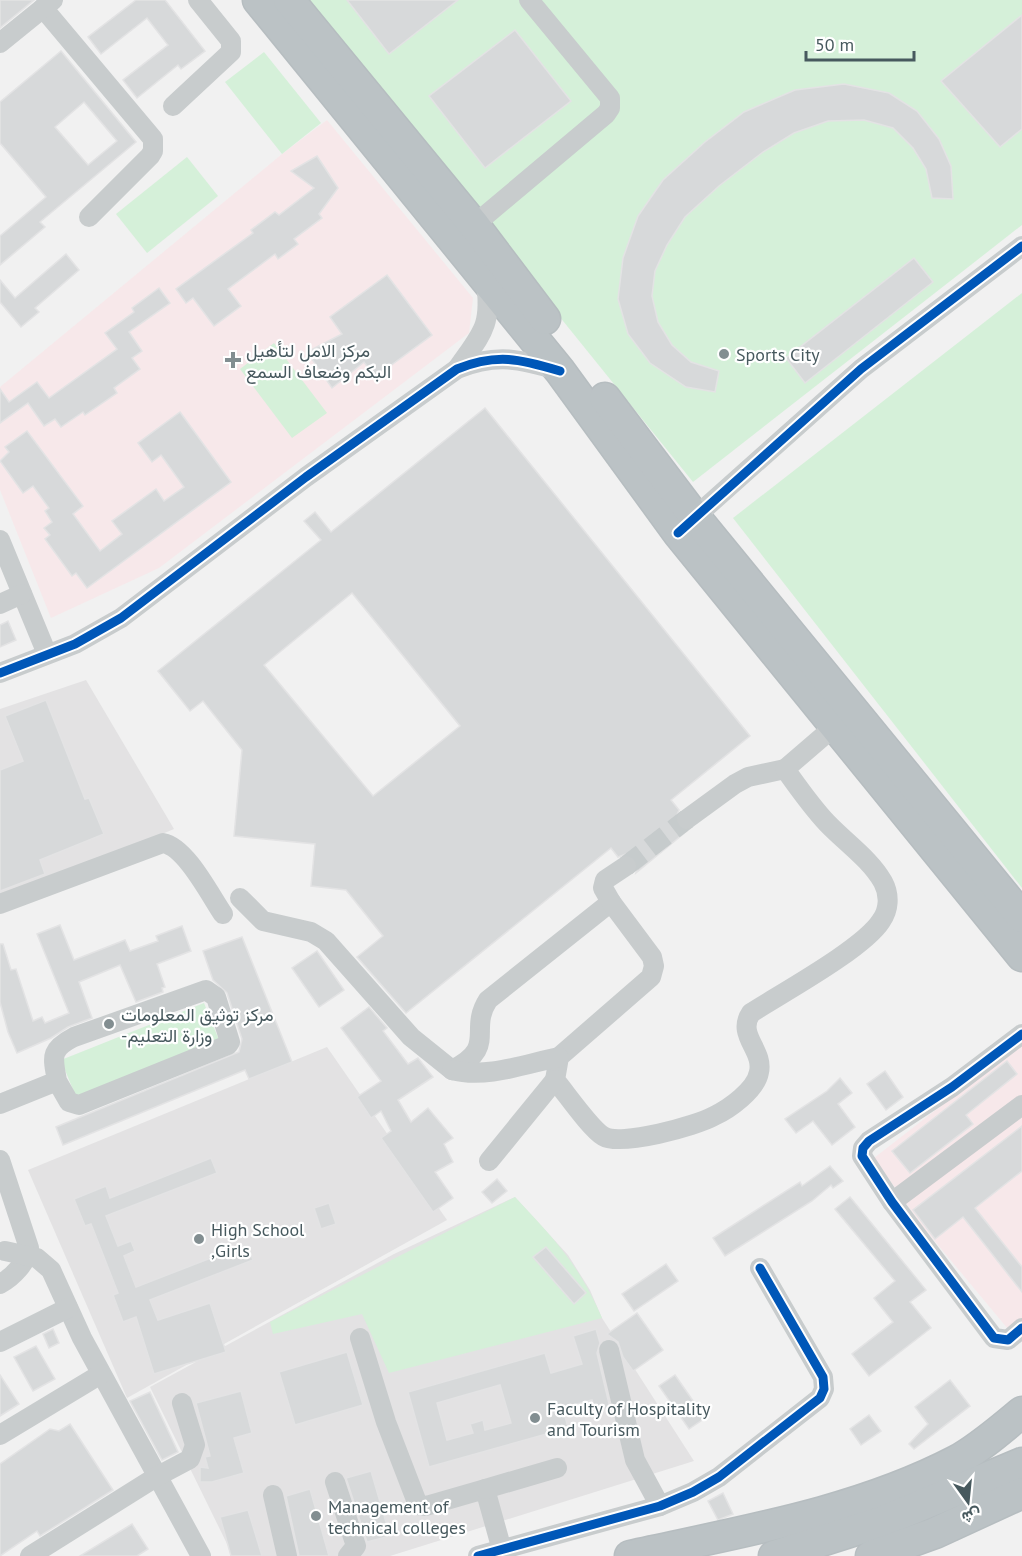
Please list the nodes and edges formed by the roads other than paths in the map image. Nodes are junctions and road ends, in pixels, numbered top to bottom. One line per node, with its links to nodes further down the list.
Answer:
1 (198, 0): 7 (street)
2 (258, 0): 11 (highway)
3 (289, 0): 9 (highway)
4 (529, 0): 9 (street)
5 (48, 4): 6 (street); 8 (street)
6 (0, 43)
7 (173, 106)
8 (89, 217)
9 (474, 225): 14 (highway)
10 (1022, 246): 14 (street)
11 (485, 276): 12 (street); 13 (highway)
12 (457, 369): 13 (street); 18 (street)
13 (560, 371): 14 (highway)
14 (686, 525): 20 (highway); 28 (highway)
15 (0, 540): 16 (street)
16 (22, 594): 17 (street); 18 (street)
17 (0, 604)
18 (47, 654): 19 (street)
19 (0, 673)
20 (835, 726): 21 (street); 29 (highway)
21 (784, 769): 22 (street); 33 (street)
22 (687, 819)
23 (626, 866): 25 (street)
24 (240, 898): 32 (street)
25 (611, 902): 31 (street); 32 (street)
26 (0, 904): 27 (street)
27 (223, 914)
28 (1022, 917)
29 (1022, 956)
30 (1022, 1034): 39 (street)
31 (559, 1057): 32 (street); 33 (street)
32 (452, 1070)
33 (555, 1080): 38 (street)
34 (57, 1081): 34 (street); 35 (street)
35 (0, 1104)
36 (1022, 1105): 39 (street)
37 (0, 1160): 41 (street)
38 (489, 1161)
39 (892, 1202): 45 (street)
40 (2, 1244): 41 (street); 43 (street)
41 (28, 1256): 43 (street); 44 (street)
42 (760, 1268): 60 (street)
43 (5, 1280)
44 (68, 1308): 47 (street); 49 (street)
45 (1022, 1328)
46 (360, 1338): 57 (street)
47 (0, 1342)
48 (609, 1350): 60 (street)
49 (101, 1374): 52 (street); 55 (street)
50 (182, 1403): 55 (street)
51 (1022, 1412): 67 (highway)
52 (0, 1435)
53 (1022, 1463): 68 (highway)
54 (557, 1468): 57 (street)
55 (156, 1477): 62 (street); 63 (street)
56 (335, 1482): 65 (street)
57 (485, 1489): 61 (street)
58 (1022, 1493): 69 (highway)
59 (273, 1495): 64 (street)
60 (660, 1506): 61 (street)
61 (502, 1550): 66 (street)
62 (30, 1556)
63 (201, 1556)
64 (287, 1556)
65 (348, 1556)
66 (478, 1556)
67 (630, 1556)
68 (774, 1556)
69 (871, 1556)

